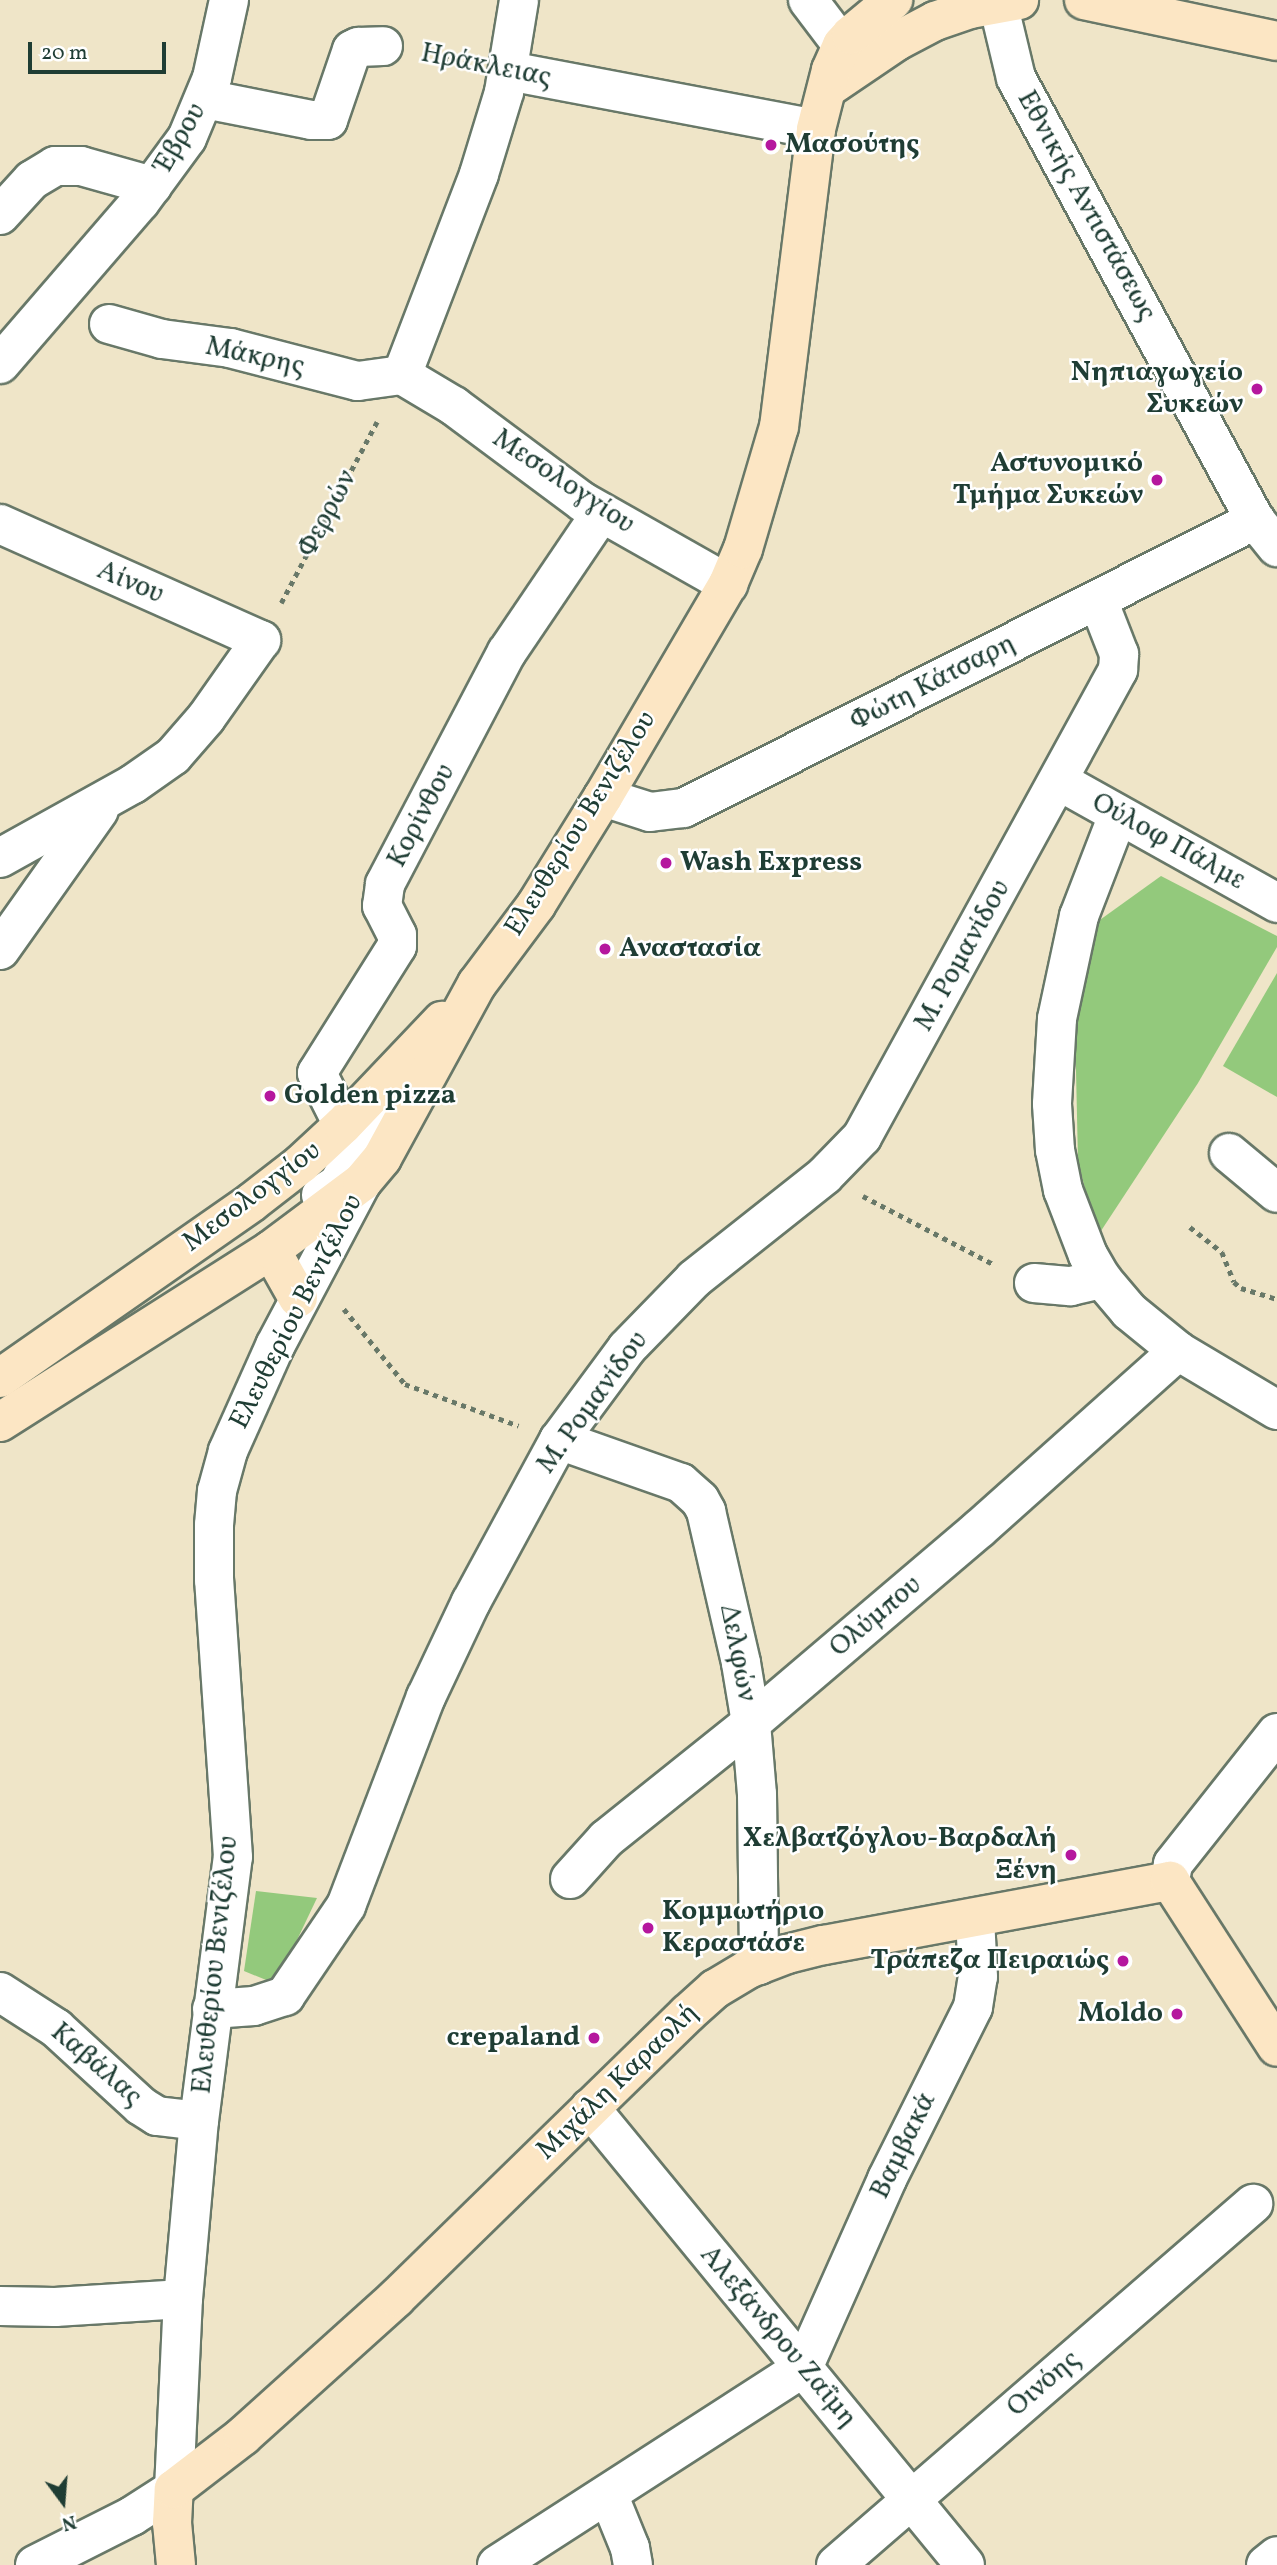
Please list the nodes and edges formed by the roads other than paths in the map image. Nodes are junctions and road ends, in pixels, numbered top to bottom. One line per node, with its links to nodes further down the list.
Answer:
1 (229, 0): 12 (street, Έβρου)
2 (519, 0): 10 (street)
3 (808, 0): 8 (street)
4 (893, 0): 8 (street)
5 (1084, 0): 7 (street)
6 (1008, 1): 11 (street); 21 (street, Εθνικής Αντιστάσεως)
7 (1277, 41)
8 (842, 45): 11 (street, Ελευθερίου Βενιζέλου)
9 (383, 46): 12 (street, Ηράκλειας)
10 (509, 71): 13 (street, Ηράκλειας); 18 (street)
11 (829, 86): 13 (street, Ελευθερίου Βενιζέλου)
12 (205, 99): 14 (street, Έβρου)
13 (816, 129): 22 (street, Ελευθερίου Βενιζέλου)
14 (152, 186): 15 (street, Έβρου); 17 (street)
15 (0, 215)
16 (109, 324): 18 (street, Μάκρης)
17 (0, 364)
18 (402, 375): 19 (street, Μεσολογγίου)
19 (601, 513): 22 (street, Μεσολογγίου); 32 (street, Κορίνθου)
20 (0, 524): 26 (street, Αίνου)
21 (1266, 533): 23 (street, Φώτη Κάτσαρη)
22 (728, 584): 25 (street, Ελευθερίου Βενιζέλου)
23 (1098, 600): 24 (street, Μ. Ρομανίδου); 25 (street, Φώτη Κάτσαρη)
24 (1059, 781): 27 (street, Ούλοφ Πάλμε); 46 (street, Μ. Ρομανίδου)
25 (603, 797): 31 (street, Ελευθερίου Βενιζέλου)
26 (106, 800): 28 (street); 30 (street)
27 (1118, 815): 29 (street, Ούλοφ Πάλμε); 37 (street)
28 (0, 858)
29 (1277, 903)
30 (0, 950)
31 (477, 984): 32 (street, Μεσολογγίου); 34 (street, Ελευθερίου Βενιζέλου)
32 (343, 1125): 41 (street, Μεσολογγίου)
33 (1229, 1153): 35 (street)
34 (362, 1182): 36 (street, Μεσολογγίου); 39 (street, Ελευθερίου Βενιζέλου)
35 (1277, 1193)
36 (271, 1251): 39 (street); 45 (street, Μεσολογγίου)
37 (1102, 1279): 38 (street); 40 (street)
38 (1034, 1283)
39 (298, 1298): 54 (street, Ελευθερίου Βενιζέλου)
40 (1178, 1351): 44 (street); 47 (street, Ολύμπου)
41 (0, 1378)
42 (0, 1392): 43 (street)
43 (0, 1406)
44 (1277, 1410)
45 (0, 1422)
46 (559, 1440): 47 (street, Δελφών); 54 (street, Μ. Ρομανίδου)
47 (751, 1723): 49 (street, Ολύμπου); 52 (street, Δελφών)
48 (1277, 1733): 50 (street)
49 (570, 1879)
50 (1170, 1881): 51 (street, Μιχάλη Καραολή); 55 (street)
51 (975, 1918): 52 (street, Μιχάλη Καραολή); 61 (street, Βαμβακά)
52 (759, 1965): 56 (street, Μιχάλη Καραολή)
53 (0, 1992): 57 (street, Καβάλας)
54 (212, 2009): 57 (street, Ελευθερίου Βενιζέλου)
55 (1277, 2048)
56 (590, 2108): 61 (street, Αλεξάνδρου Ζαΐμη); 62 (street, Μιχάλη Καραολή)
57 (199, 2120): 59 (street, Ελευθερίου Βενιζέλου)
58 (1252, 2204): 64 (street, Οινόης)
59 (183, 2299): 60 (street); 62 (street, Ελευθερίου Βενιζέλου)
60 (0, 2306)
61 (803, 2368): 63 (street); 64 (street, Αλεξάνδρου Ζαΐμη)
62 (174, 2489): 66 (street); 67 (street, Ελευθερίου Βενιζέλου)
63 (608, 2494): 68 (street); 69 (street)
64 (912, 2498): 70 (street, Οινόης); 71 (street, Αλεξάνδρου Ζαΐμη)
65 (1277, 2556): 72 (street)
66 (35, 2565)
67 (176, 2565)
68 (497, 2565)
69 (633, 2565)
70 (836, 2565)
71 (965, 2565)
72 (1266, 2565)

